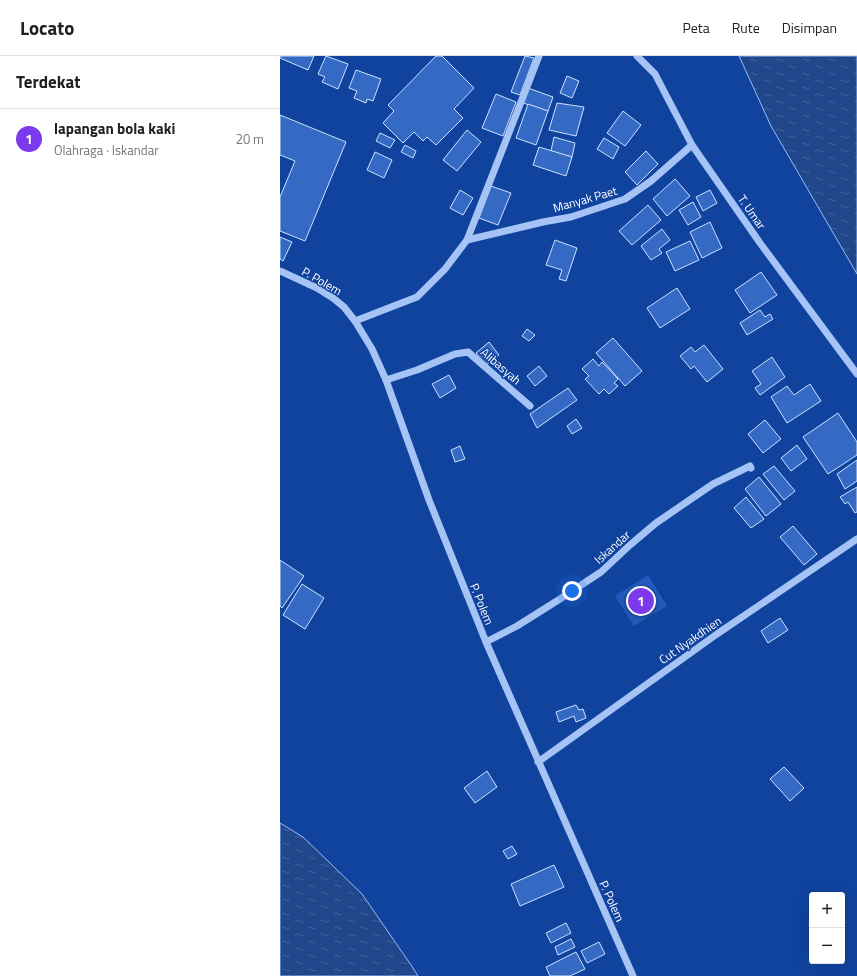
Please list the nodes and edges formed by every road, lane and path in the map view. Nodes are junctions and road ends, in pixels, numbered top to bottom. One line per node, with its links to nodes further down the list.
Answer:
1 (539, 56): 4 (street)
2 (637, 56): 3 (street, T. Umar)
3 (692, 145): 4 (street, Manyak Paet); 7 (street, T. Umar)
4 (466, 240): 6 (street)
5 (280, 272): 6 (street, P. Polem)
6 (355, 321): 8 (street, P. Polem)
7 (857, 374)
8 (386, 380): 9 (street, Alibasyah); 12 (street, P. Polem)
9 (530, 406)
10 (751, 468): 12 (street, Iskandar)
11 (857, 539): 13 (street, Cut Nyakdhien)
12 (486, 642): 13 (street, P. Polem)
13 (538, 762): 14 (street, P. Polem)
14 (633, 976)

